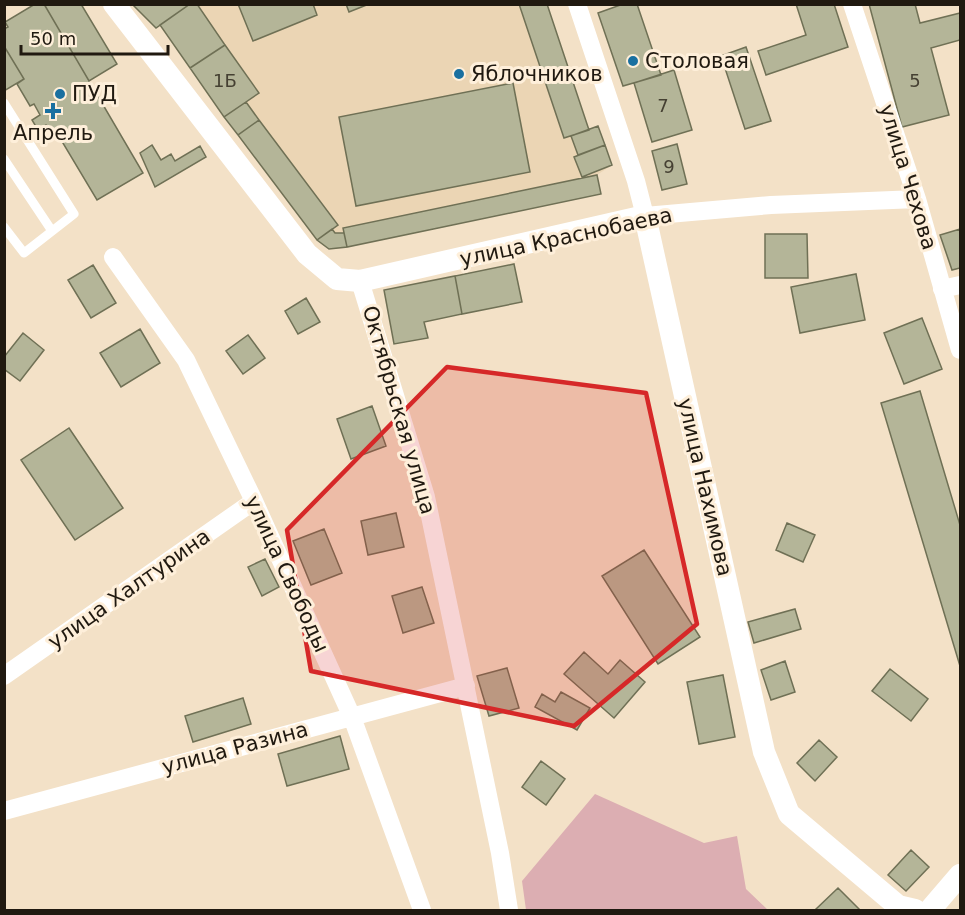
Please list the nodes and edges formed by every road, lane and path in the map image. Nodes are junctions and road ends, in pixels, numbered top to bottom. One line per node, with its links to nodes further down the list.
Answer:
1 (114, 4): 11 (street, Октябрьская улица)
2 (577, 4): 7 (street, улица Нахимова)
3 (852, 4): 6 (street, улица Чехова)
4 (4, 104): 9 (lane)
5 (4, 159): 9 (lane)
6 (917, 199): 7 (street, улица Краснобаева); 13 (street, улица Чехова)
7 (645, 216): 11 (street, улица Краснобаева); 23 (street, улица Нахимова)
8 (4, 227): 9 (lane)
9 (52, 231)
10 (113, 257): 15 (street, улица Свободы)
11 (360, 281): 17 (street, Октябрьская улица)
12 (960, 285): 13 (street)
13 (942, 289): 14 (street, улица Чехова)
14 (960, 350)
15 (254, 501): 16 (street, улица Халтурина); 18 (street, улица Свободы)
16 (4, 676)
17 (466, 686): 18 (street, улица Разина); 22 (street, Октябрьская улица)
18 (352, 717): 19 (street, улица Разина); 21 (street, улица Свободы)
19 (4, 811)
20 (960, 874): 24 (street)
21 (422, 910)
22 (509, 910)
23 (915, 910)
24 (930, 910)

